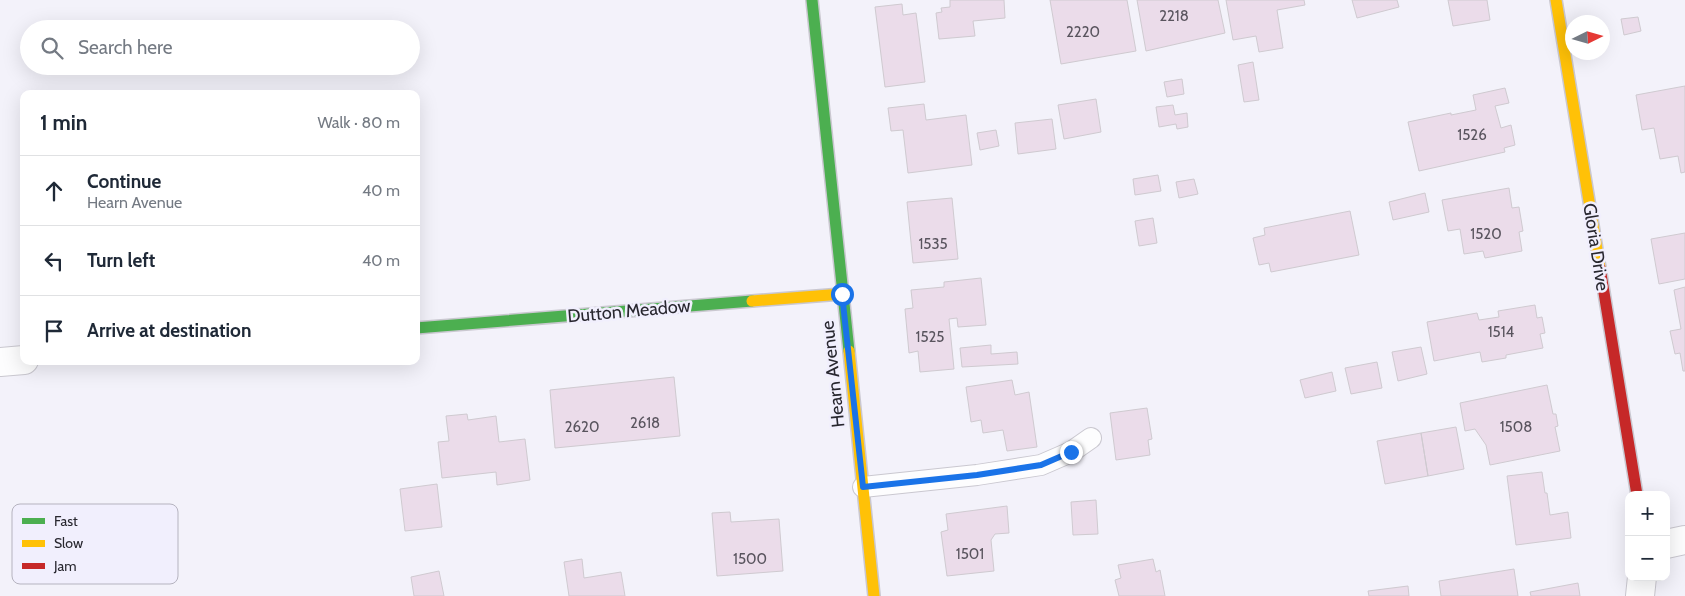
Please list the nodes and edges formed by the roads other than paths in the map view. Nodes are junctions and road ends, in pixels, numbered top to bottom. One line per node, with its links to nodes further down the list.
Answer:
1 (812, 0): 3 (street, Hearn Avenue)
2 (1556, 0): 9 (street, Gloria Drive)
3 (842, 294): 4 (street, Dutton Meadow); 8 (street, Hearn Avenue)
4 (420, 328)
5 (20, 360): 6 (street)
6 (0, 362)
7 (1091, 438): 8 (lane)
8 (863, 487): 13 (street, Hearn Avenue)
9 (1636, 491)
10 (1685, 540): 11 (street)
11 (1670, 543)
12 (1642, 581): 14 (street)
13 (874, 596)
14 (1640, 596)

